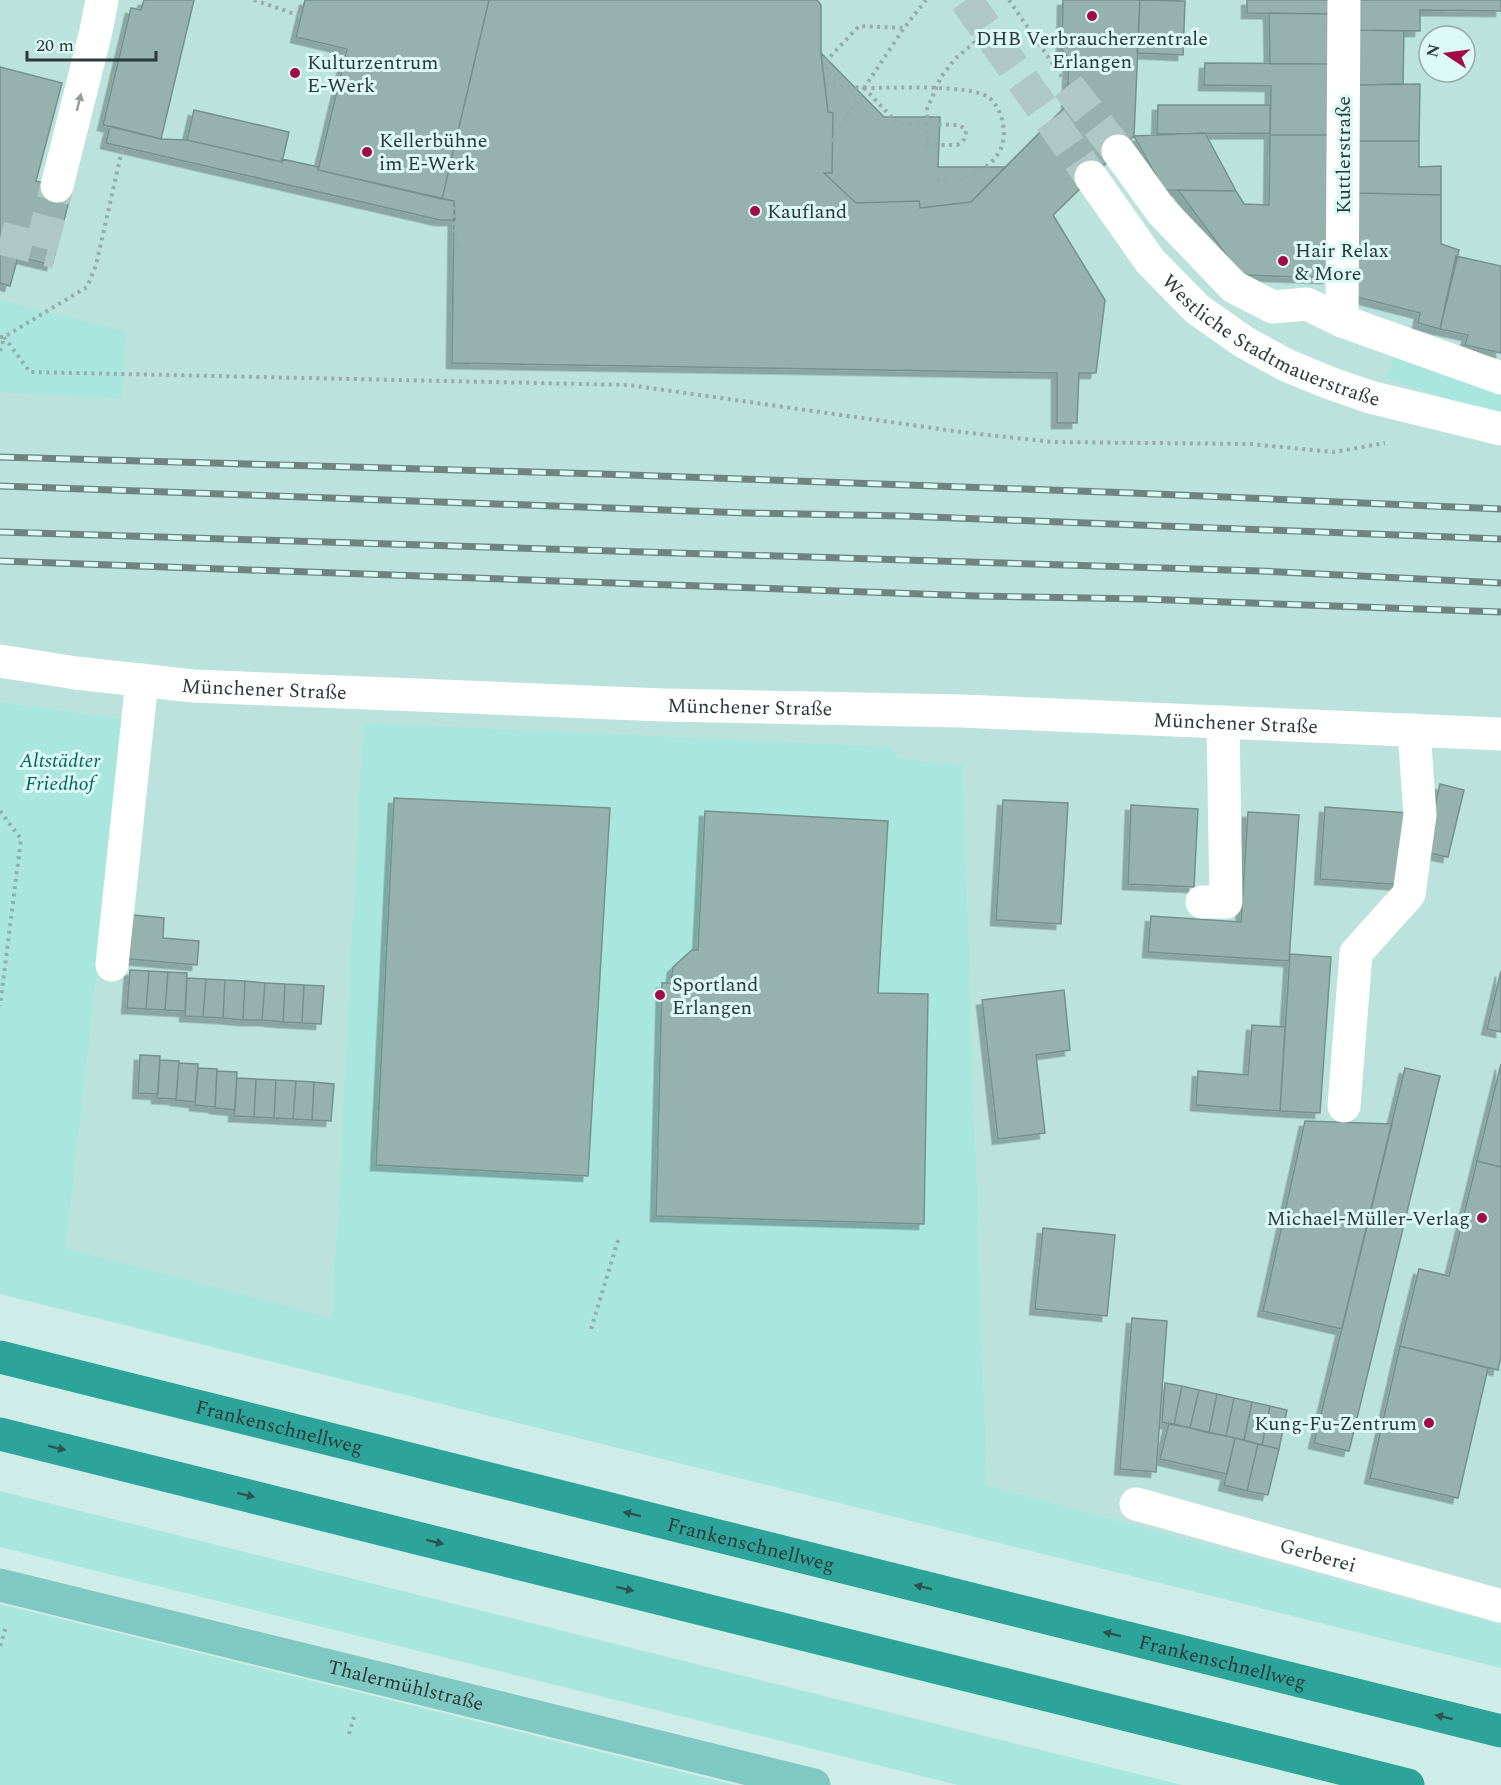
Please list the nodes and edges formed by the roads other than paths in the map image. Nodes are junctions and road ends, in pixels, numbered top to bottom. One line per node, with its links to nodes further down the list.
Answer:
1 (1344, 0): 6 (street, Kuttlerstraße)
2 (99, 16): 5 (street, one-way to 2)
3 (1118, 151): 6 (street, Westliche Stadtmauerstraße)
4 (1091, 177): 8 (street, Westliche Stadtmauerstraße)
5 (57, 186)
6 (1342, 321): 7 (street)
7 (1501, 378)
8 (1501, 429)
9 (0, 661): 10 (street, Münchener Straße)
10 (142, 680): 11 (street, Münchener Straße); 15 (street)
11 (1223, 722): 12 (street, Münchener Straße); 14 (street)
12 (1414, 730): 13 (street, Münchener Straße); 16 (street)
13 (1501, 734)
14 (1202, 902)
15 (112, 965)
16 (1344, 1106)
17 (0, 1357): 22 (highway, Frankenschnellweg, one-way to 17)
18 (0, 1434): 24 (highway, one-way to 24)
19 (1136, 1504): 21 (street, Gerberei)
20 (0, 1584): 23 (main road, Thalermühlstraße)
21 (1501, 1606)
22 (1501, 1731)
23 (814, 1785)
24 (1408, 1785)

